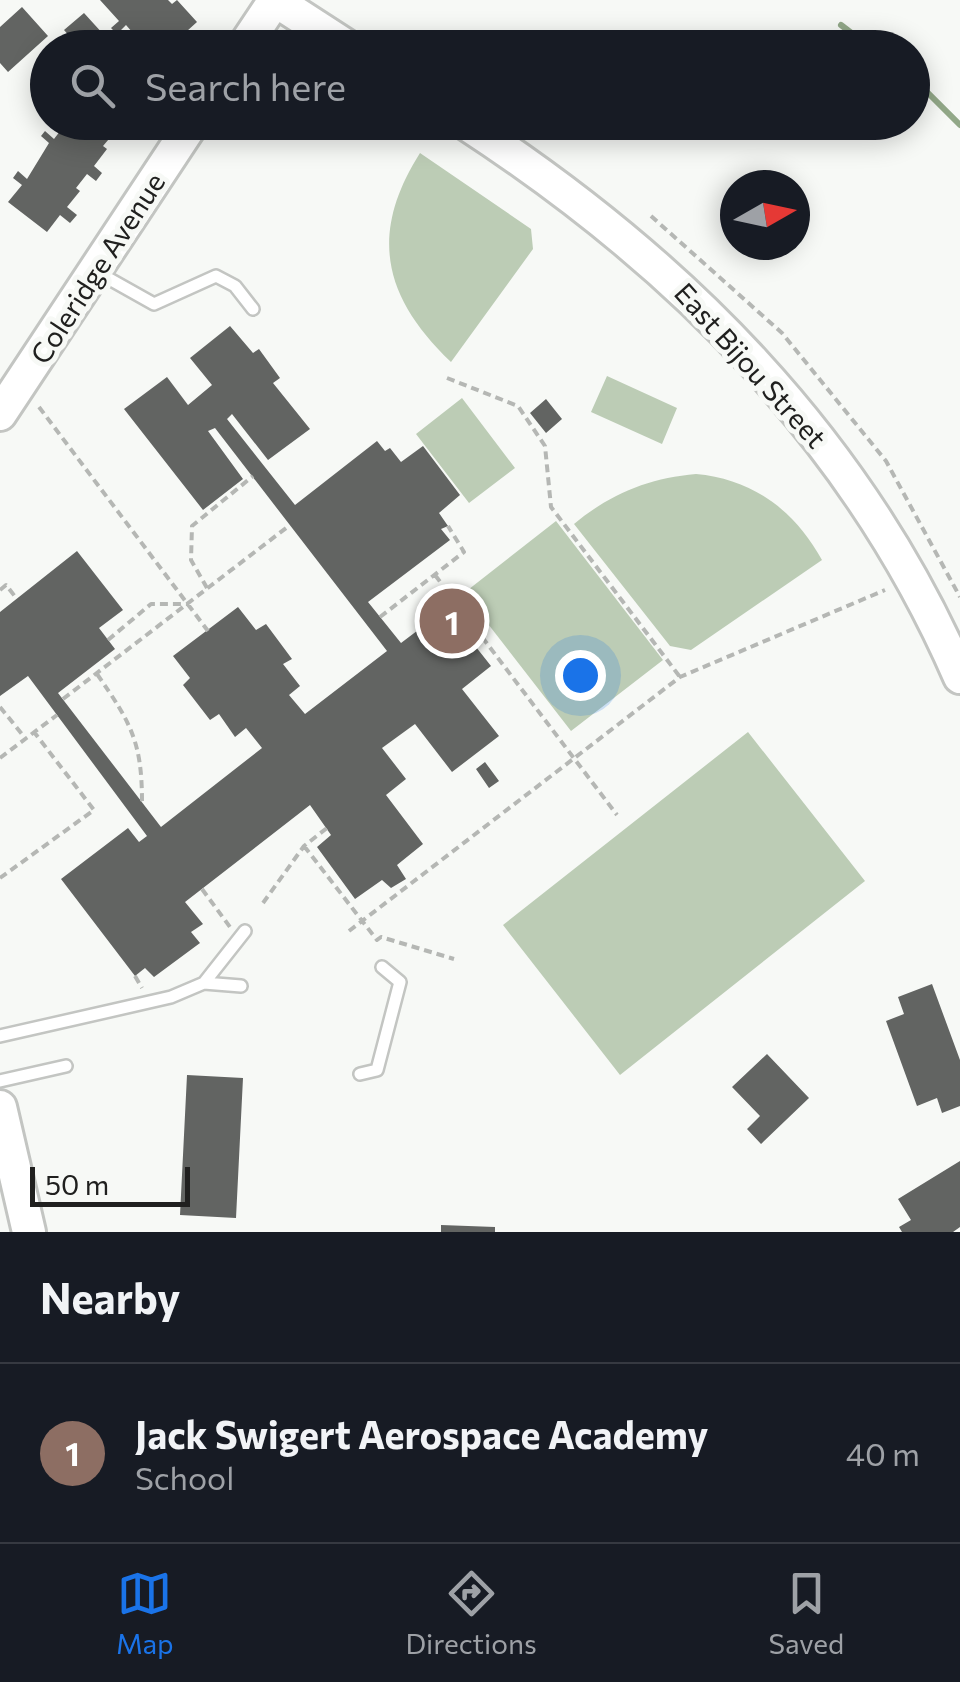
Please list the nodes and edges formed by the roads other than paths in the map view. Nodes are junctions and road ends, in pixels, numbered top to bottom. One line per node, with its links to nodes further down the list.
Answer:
1 (275, 0): 2 (street); 3 (street)
2 (255, 30)
3 (321, 30)
4 (181, 140): 6 (street, Coleridge Avenue)
5 (489, 140): 9 (street, East Bijou Street)
6 (94, 271): 7 (lane); 8 (street, Coleridge Avenue)
7 (253, 309)
8 (0, 414)
9 (960, 677)
10 (245, 930): 12 (lane)
11 (382, 967): 16 (lane)
12 (204, 982): 13 (lane); 14 (lane)
13 (241, 986)
14 (0, 1036)
15 (66, 1066): 17 (lane)
16 (360, 1074)
17 (0, 1082)
18 (0, 1108): 19 (street)
19 (29, 1232)

